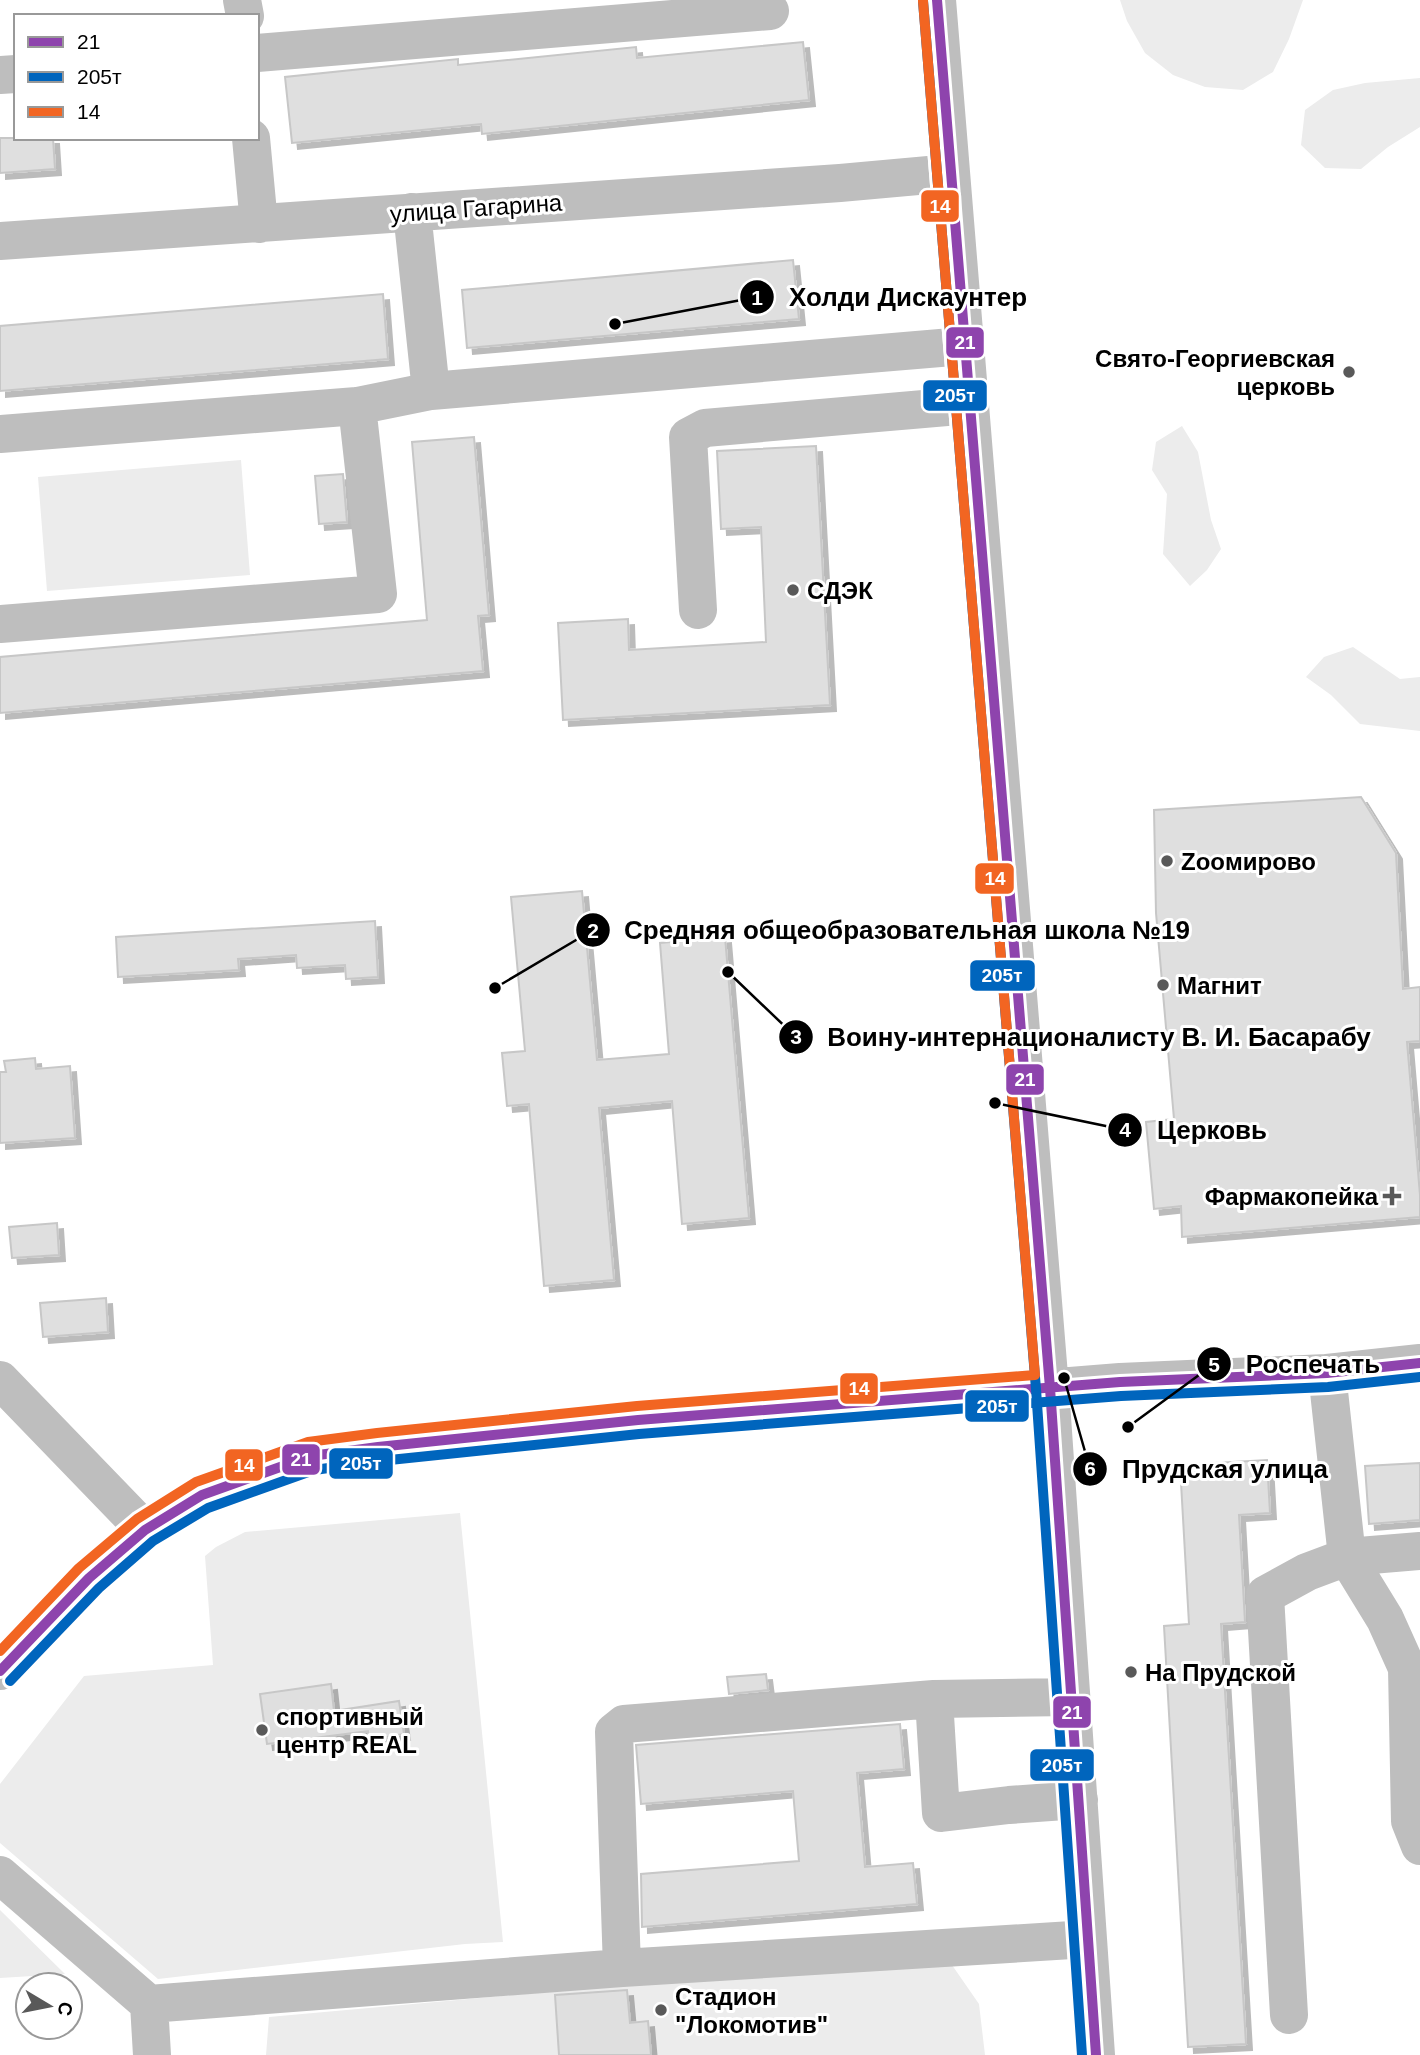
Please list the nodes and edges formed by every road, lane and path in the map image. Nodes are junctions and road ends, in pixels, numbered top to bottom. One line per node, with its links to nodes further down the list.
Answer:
1 (937, 0): 5 (street)
2 (769, 11): 3 (street)
3 (259, 53)
4 (251, 140): 7 (street)
5 (951, 173): 6 (street, улица Гагарина); 9 (street)
6 (412, 212): 7 (street, улица Гагарина); 10 (street)
7 (260, 224): 8 (street, улица Гагарина)
8 (0, 241)
9 (964, 346): 10 (street); 11 (street)
10 (431, 391): 12 (street)
11 (970, 405): 14 (street); 19 (street)
12 (357, 406): 13 (street); 15 (street)
13 (0, 434)
14 (698, 610)
15 (0, 624)
16 (1420, 1363): 17 (street)
17 (1327, 1373): 19 (street); 22 (street)
18 (0, 1380): 20 (street)
19 (1050, 1388): 20 (street); 24 (street)
20 (145, 1530): 23 (street)
21 (1420, 1551): 22 (street)
22 (1347, 1557): 26 (street); 33 (street)
23 (0, 1671)
24 (1070, 1697): 25 (street); 27 (street)
25 (934, 1699): 27 (street); 31 (street)
26 (1415, 1722): 28 (street)
27 (1079, 1800): 30 (street)
28 (1420, 1846)
29 (0, 1875): 32 (street)
30 (1088, 1939): 31 (street); 35 (street)
31 (622, 1968): 32 (street)
32 (149, 2004): 34 (street)
33 (1289, 2015)
34 (152, 2055)
35 (1096, 2055)

